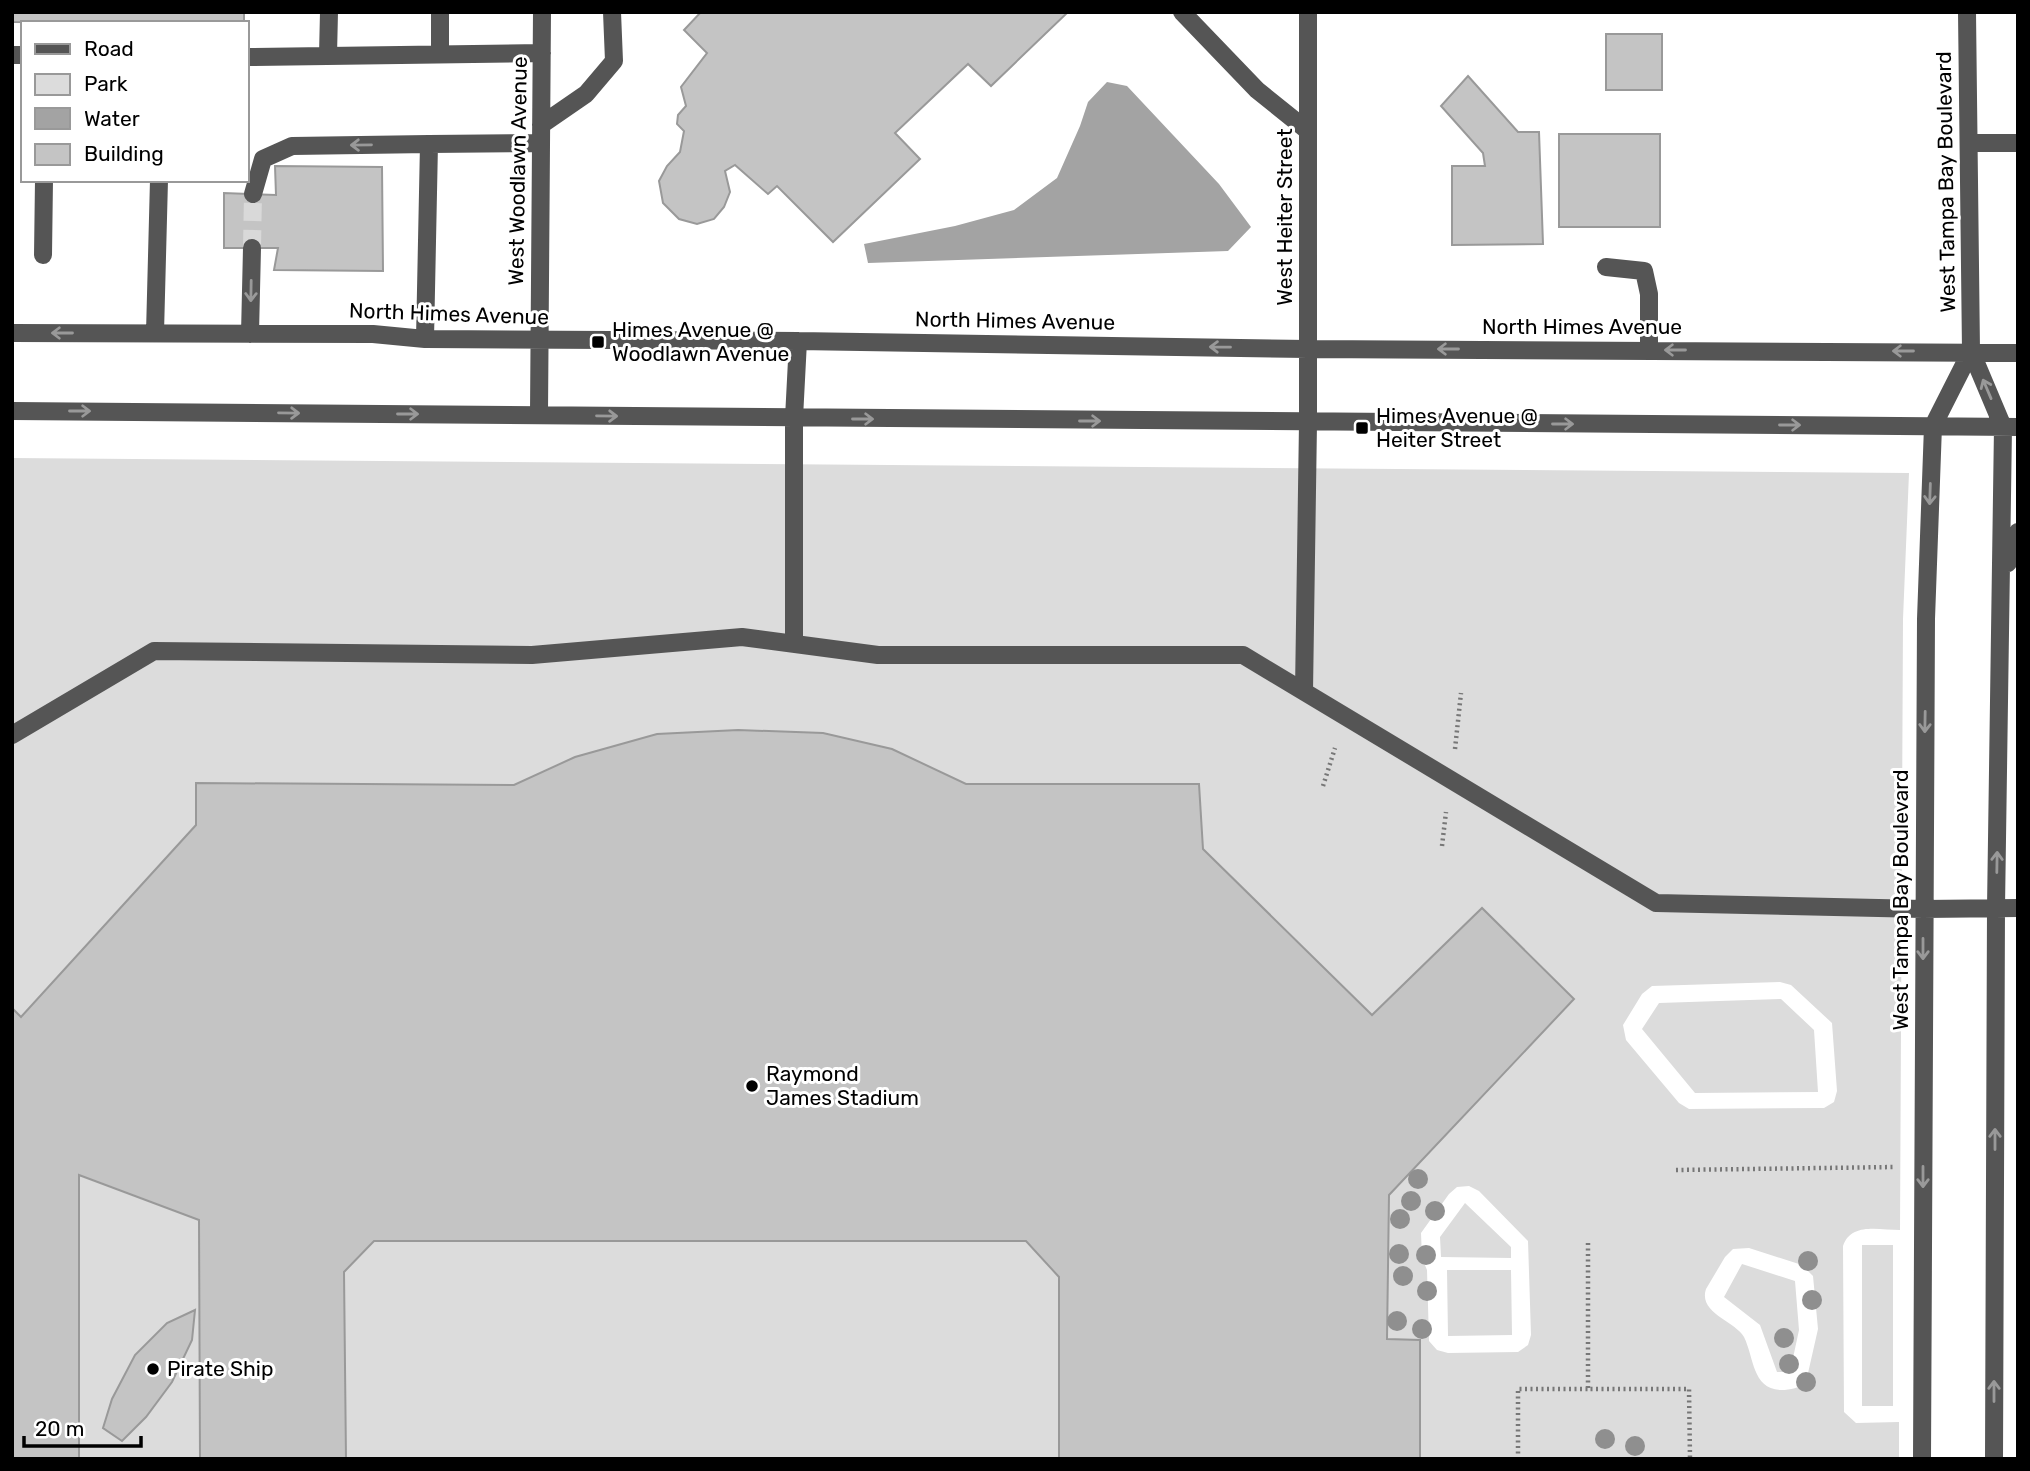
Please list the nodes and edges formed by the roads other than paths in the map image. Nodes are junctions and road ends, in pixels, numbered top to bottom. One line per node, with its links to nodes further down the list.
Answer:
1 (329, 12): 10 (street)
2 (440, 12): 8 (street)
3 (542, 12): 9 (street, West Woodlawn Avenue)
4 (612, 12): 13 (street)
5 (1182, 12): 12 (street)
6 (1308, 12): 12 (street, West Heiter Street)
7 (1967, 12): 14 (street, West Tampa Bay Boulevard)
8 (440, 53): 9 (street); 10 (street)
9 (542, 53): 13 (street, West Woodlawn Avenue)
10 (328, 55): 11 (street)
11 (248, 57)
12 (1308, 131): 29 (street, West Heiter Street)
13 (541, 134): 16 (street); 27 (street, West Woodlawn Avenue)
14 (1969, 143): 15 (street); 31 (street, West Tampa Bay Boulevard)
15 (2018, 143)
16 (429, 144): 19 (street, one-way to 19); 26 (street)
17 (44, 182): 21 (street)
18 (159, 182): 24 (street)
19 (253, 194)
20 (252, 248): 25 (street, one-way to 25)
21 (43, 255)
22 (1606, 267): 30 (street)
23 (12, 333): 24 (street, North Himes Avenue, one-way to 23)
24 (155, 333): 25 (street, North Himes Avenue)
25 (250, 334): 26 (street, North Himes Avenue)
26 (425, 340): 27 (street, North Himes Avenue)
27 (539, 340): 28 (street, North Himes Avenue); 34 (street, West Woodlawn Avenue)
28 (798, 341): 29 (street, North Himes Avenue, one-way to 28); 35 (street)
29 (1308, 349): 30 (street, North Himes Avenue, one-way to 29); 36 (street, West Heiter Street)
30 (1648, 350): 31 (street, North Himes Avenue, one-way to 30)
31 (1971, 351): 32 (street, North Himes Avenue); 37 (street, West Tampa Bay Boulevard); 38 (street, West Tampa Bay Boulevard, one-way to 31)
32 (2018, 353)
33 (12, 411): 34 (street, one-way to 34)
34 (539, 414): 35 (street, one-way to 35)
35 (794, 418): 36 (street, one-way to 36); 41 (street)
36 (1308, 422): 37 (street, one-way to 37); 42 (street, West Heiter Street)
37 (1933, 426): 38 (street); 46 (street, West Tampa Bay Boulevard, one-way to 46)
38 (2011, 427): 40 (street, West Tampa Bay Boulevard)
39 (2018, 532): 40 (street)
40 (2000, 618): 44 (street, West Tampa Bay Boulevard, one-way to 40)
41 (794, 644): 42 (street); 43 (street)
42 (1304, 691): 46 (street)
43 (12, 736)
44 (1996, 908): 45 (street); 46 (street); 48 (street, West Tampa Bay Boulevard, one-way to 44)
45 (2018, 908)
46 (1923, 909): 47 (street, West Tampa Bay Boulevard, one-way to 47)
47 (1922, 1459)
48 (1994, 1459)

